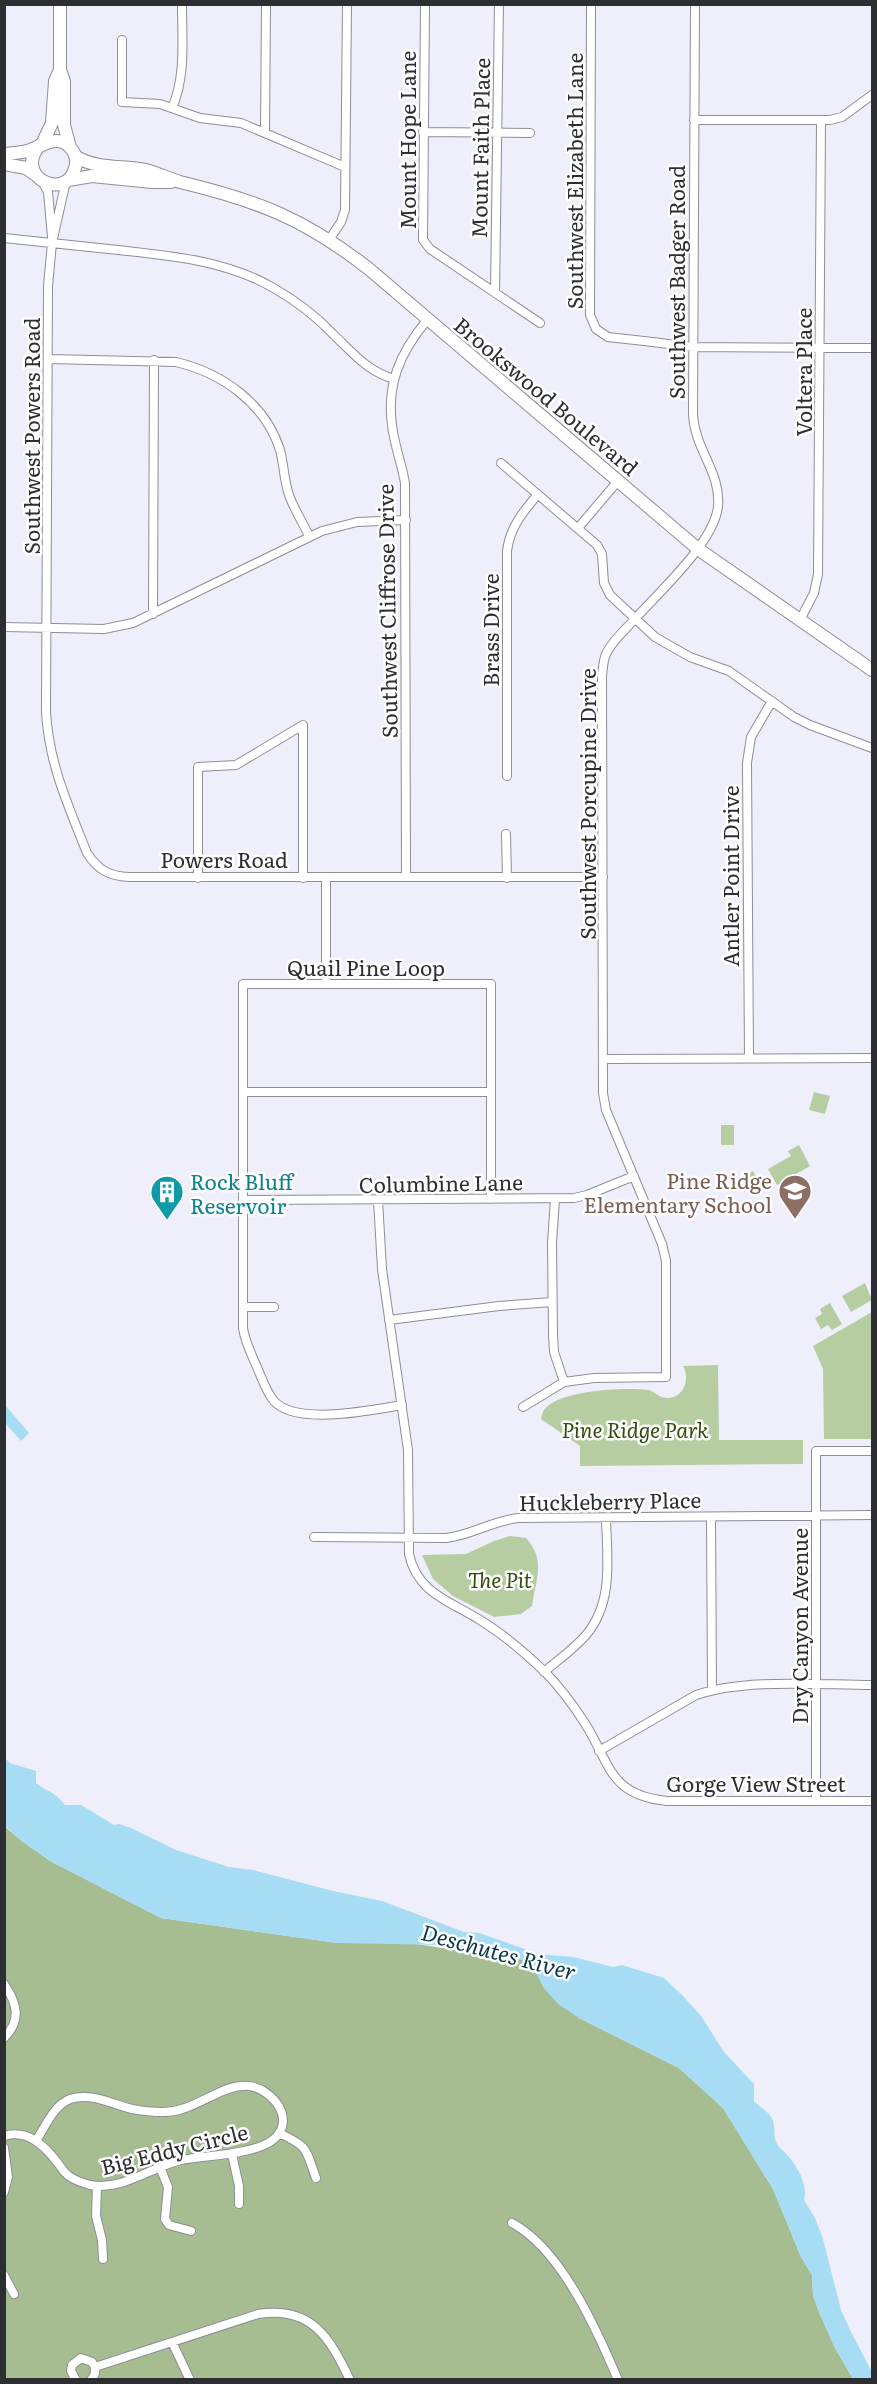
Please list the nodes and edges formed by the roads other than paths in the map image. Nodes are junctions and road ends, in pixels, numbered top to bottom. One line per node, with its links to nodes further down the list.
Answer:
1 (60, 4): 10 (main road)
2 (182, 4): 12 (street)
3 (266, 4): 16 (street)
4 (347, 4): 23 (street)
5 (425, 4): 15 (street, Mount Hope Lane)
6 (499, 4): 17 (street, Mount Faith Place)
7 (591, 4): 33 (street, Southwest Elizabeth Lane)
8 (695, 4): 13 (street, Southwest Badger Road)
9 (122, 40): 12 (street)
10 (60, 70): 19 (main road); 20 (main road)
11 (873, 95): 14 (street)
12 (172, 108): 16 (street)
13 (694, 120): 14 (street); 33 (street, Southwest Badger Road)
14 (821, 121): 34 (street, Voltera Place)
15 (423, 132): 17 (street); 30 (street, Mount Hope Lane)
16 (265, 133): 23 (street)
17 (498, 133): 18 (street); 30 (street, Mount Faith Place)
18 (530, 133)
19 (41, 145): 20 (main road); 21 (main road); 24 (main road)
20 (73, 152): 25 (main road); 26 (main road, Brookswood Boulevard)
21 (4, 154)
22 (4, 164): 24 (main road)
23 (345, 167): 28 (street)
24 (39, 178): 25 (main road); 29 (street)
25 (67, 180): 26 (main road, Brookswood Boulevard); 29 (street)
26 (179, 182): 28 (main road, Brookswood Boulevard)
27 (4, 237): 29 (street)
28 (329, 240): 31 (main road, Brookswood Boulevard)
29 (52, 243): 36 (street, Southwest Powers Road); 38 (street)
30 (495, 293): 32 (street, Mount Hope Lane)
31 (428, 319): 38 (street, Southwest Cliffrose Drive); 40 (main road, Brookswood Boulevard)
32 (540, 322)
33 (693, 346): 34 (street, Southwest Elizabeth Lane); 45 (street, Southwest Badger Road)
34 (819, 348): 35 (street, Southwest Elizabeth Lane); 48 (street, Voltera Place)
35 (873, 348)
36 (49, 359): 37 (street); 50 (street, Southwest Powers Road)
37 (154, 360): 44 (street); 46 (street)
38 (394, 380): 42 (street, Southwest Cliffrose Drive)
39 (501, 463): 41 (street)
40 (618, 481): 43 (street); 45 (main road, Brookswood Boulevard)
41 (538, 494): 43 (street); 54 (street, Brass Drive)
42 (406, 520): 44 (street); 56 (street, Southwest Cliffrose Drive)
43 (578, 528): 47 (street)
44 (309, 537): 46 (street)
45 (698, 549): 47 (street, Southwest Porcupine Drive); 48 (main road, Brookswood Boulevard)
46 (153, 614): 50 (street)
47 (634, 619): 52 (street); 57 (street, Southwest Porcupine Drive)
48 (800, 620): 51 (main road, Brookswood Boulevard)
49 (4, 627): 50 (street)
50 (47, 628): 58 (street, Powers Road)
51 (873, 670)
52 (772, 701): 53 (street); 63 (street, Antler Point Drive)
53 (873, 748)
54 (507, 776)
55 (506, 834): 61 (street)
56 (406, 877): 60 (street, Powers Road); 61 (street, Powers Road)
57 (603, 877): 61 (street, Powers Road); 65 (street, Southwest Porcupine Drive)
58 (198, 878): 59 (street, Powers Road); 59 (street)
59 (303, 878): 60 (street, Powers Road)
60 (326, 878): 62 (street)
61 (507, 878)
62 (326, 984): 66 (street, Quail Pine Loop); 67 (street, Quail Pine Loop)
63 (749, 1058): 64 (street); 65 (street)
64 (873, 1058)
65 (603, 1059): 68 (street, Southwest Porcupine Drive)
66 (243, 1092): 67 (street); 71 (street, Quail Pine Loop)
67 (491, 1092): 69 (street, Quail Pine Loop)
68 (634, 1176): 70 (street, Columbine Lane); 77 (street, Southwest Porcupine Drive)
69 (491, 1198): 70 (street, Columbine Lane); 72 (street, Columbine Lane)
70 (555, 1199): 73 (street)
71 (243, 1200): 72 (street, Columbine Lane); 74 (street, Quail Pine Loop)
72 (378, 1200): 76 (street, Gorge View Street)
73 (552, 1302): 76 (street); 77 (street)
74 (243, 1307): 75 (street); 78 (street, Quail Pine Loop)
75 (274, 1307)
76 (389, 1320): 78 (street, Gorge View Street)
77 (564, 1382): 79 (street)
78 (402, 1405): 86 (street, Gorge View Street)
79 (523, 1407)
80 (873, 1450): 82 (street, Dry Canyon Avenue)
81 (873, 1515): 82 (street, Huckleberry Place)
82 (816, 1516): 83 (street, Huckleberry Place); 88 (street, Dry Canyon Avenue)
83 (711, 1517): 84 (street, Huckleberry Place); 90 (street)
84 (606, 1518): 86 (street, Huckleberry Place); 87 (street)
85 (314, 1537): 86 (street, Huckleberry Place)
86 (409, 1538): 87 (street, Gorge View Street)
87 (544, 1672): 91 (street, Gorge View Street)
88 (816, 1685): 89 (street); 90 (street); 92 (street, Dry Canyon Avenue)
89 (873, 1685)
90 (712, 1689): 91 (street)
91 (599, 1751): 92 (street, Gorge View Street)
92 (816, 1801): 93 (street, Gorge View Street)
93 (873, 1801)
94 (4, 1984): 95 (street)
95 (4, 2038)
96 (279, 2133): 98 (street, Big Eddy Circle); 100 (street, Big Eddy Circle); 102 (street)
97 (4, 2136): 98 (street)
98 (36, 2141): 103 (street, Big Eddy Circle)
99 (4, 2148): 104 (street)
100 (232, 2154): 101 (street, Big Eddy Circle); 105 (street)
101 (160, 2167): 103 (street, Big Eddy Circle); 107 (street)
102 (316, 2178)
103 (97, 2186): 108 (street)
104 (4, 2192)
105 (239, 2204)
106 (512, 2223): 117 (street)
107 (191, 2231)
108 (103, 2259)
109 (4, 2275): 110 (street)
110 (14, 2294)
111 (172, 2342): 112 (street); 115 (street); 116 (street)
112 (95, 2367): 113 (street); 114 (street)
113 (76, 2379)
114 (91, 2379)
115 (190, 2379)
116 (350, 2379)
117 (618, 2379)

